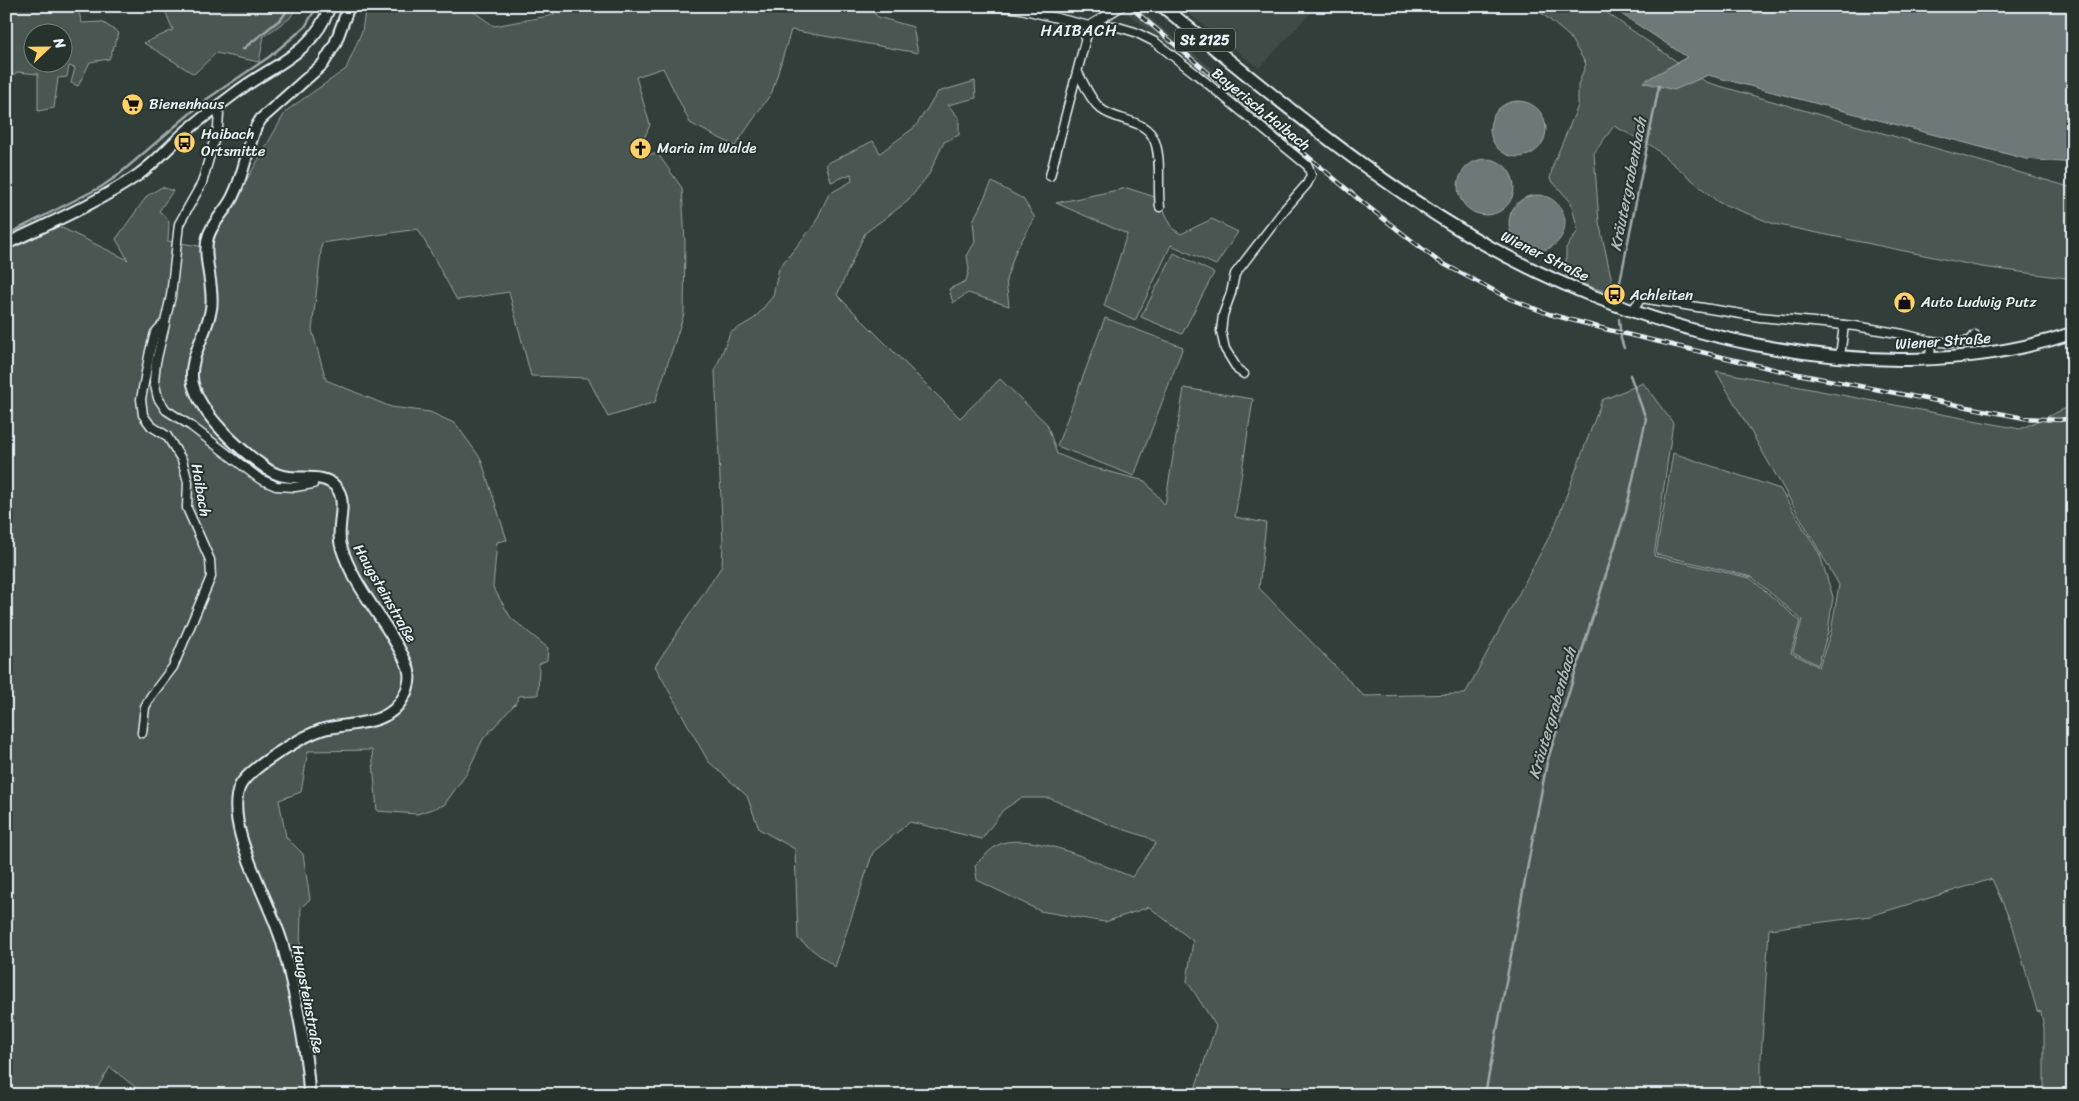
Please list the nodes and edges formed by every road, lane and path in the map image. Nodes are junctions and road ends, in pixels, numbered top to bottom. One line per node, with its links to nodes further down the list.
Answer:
1 (330, 6): 8 (main road)
2 (349, 6): 21 (main road, Haugsteinstraße)
3 (997, 6): 6 (street, Bayerisch Haibach)
4 (1122, 6): 6 (street)
5 (1162, 6): 12 (main road, Wiener Straße / St 2125)
6 (1089, 26): 7 (street); 20 (street, Bayerisch Haibach)
7 (1078, 73): 9 (street); 10 (street)
8 (215, 108): 11 (main road); 13 (street, Haibach)
9 (1050, 176)
10 (1160, 207)
11 (6, 244)
12 (1633, 310): 14 (street); 18 (main road, Wiener Straße / St 2125)
13 (165, 322): 21 (street); 22 (street, Haibach)
14 (1844, 325): 17 (street); 18 (street)
15 (2073, 333): 19 (main road, Wiener Straße / St 2125)
16 (1975, 335): 17 (street)
17 (1931, 341): 19 (street)
18 (1840, 356): 19 (main road, Wiener Straße / St 2125)
19 (1930, 360)
20 (1244, 374)
21 (312, 478): 23 (main road, Haugsteinstraße)
22 (142, 733)
23 (310, 1095)

